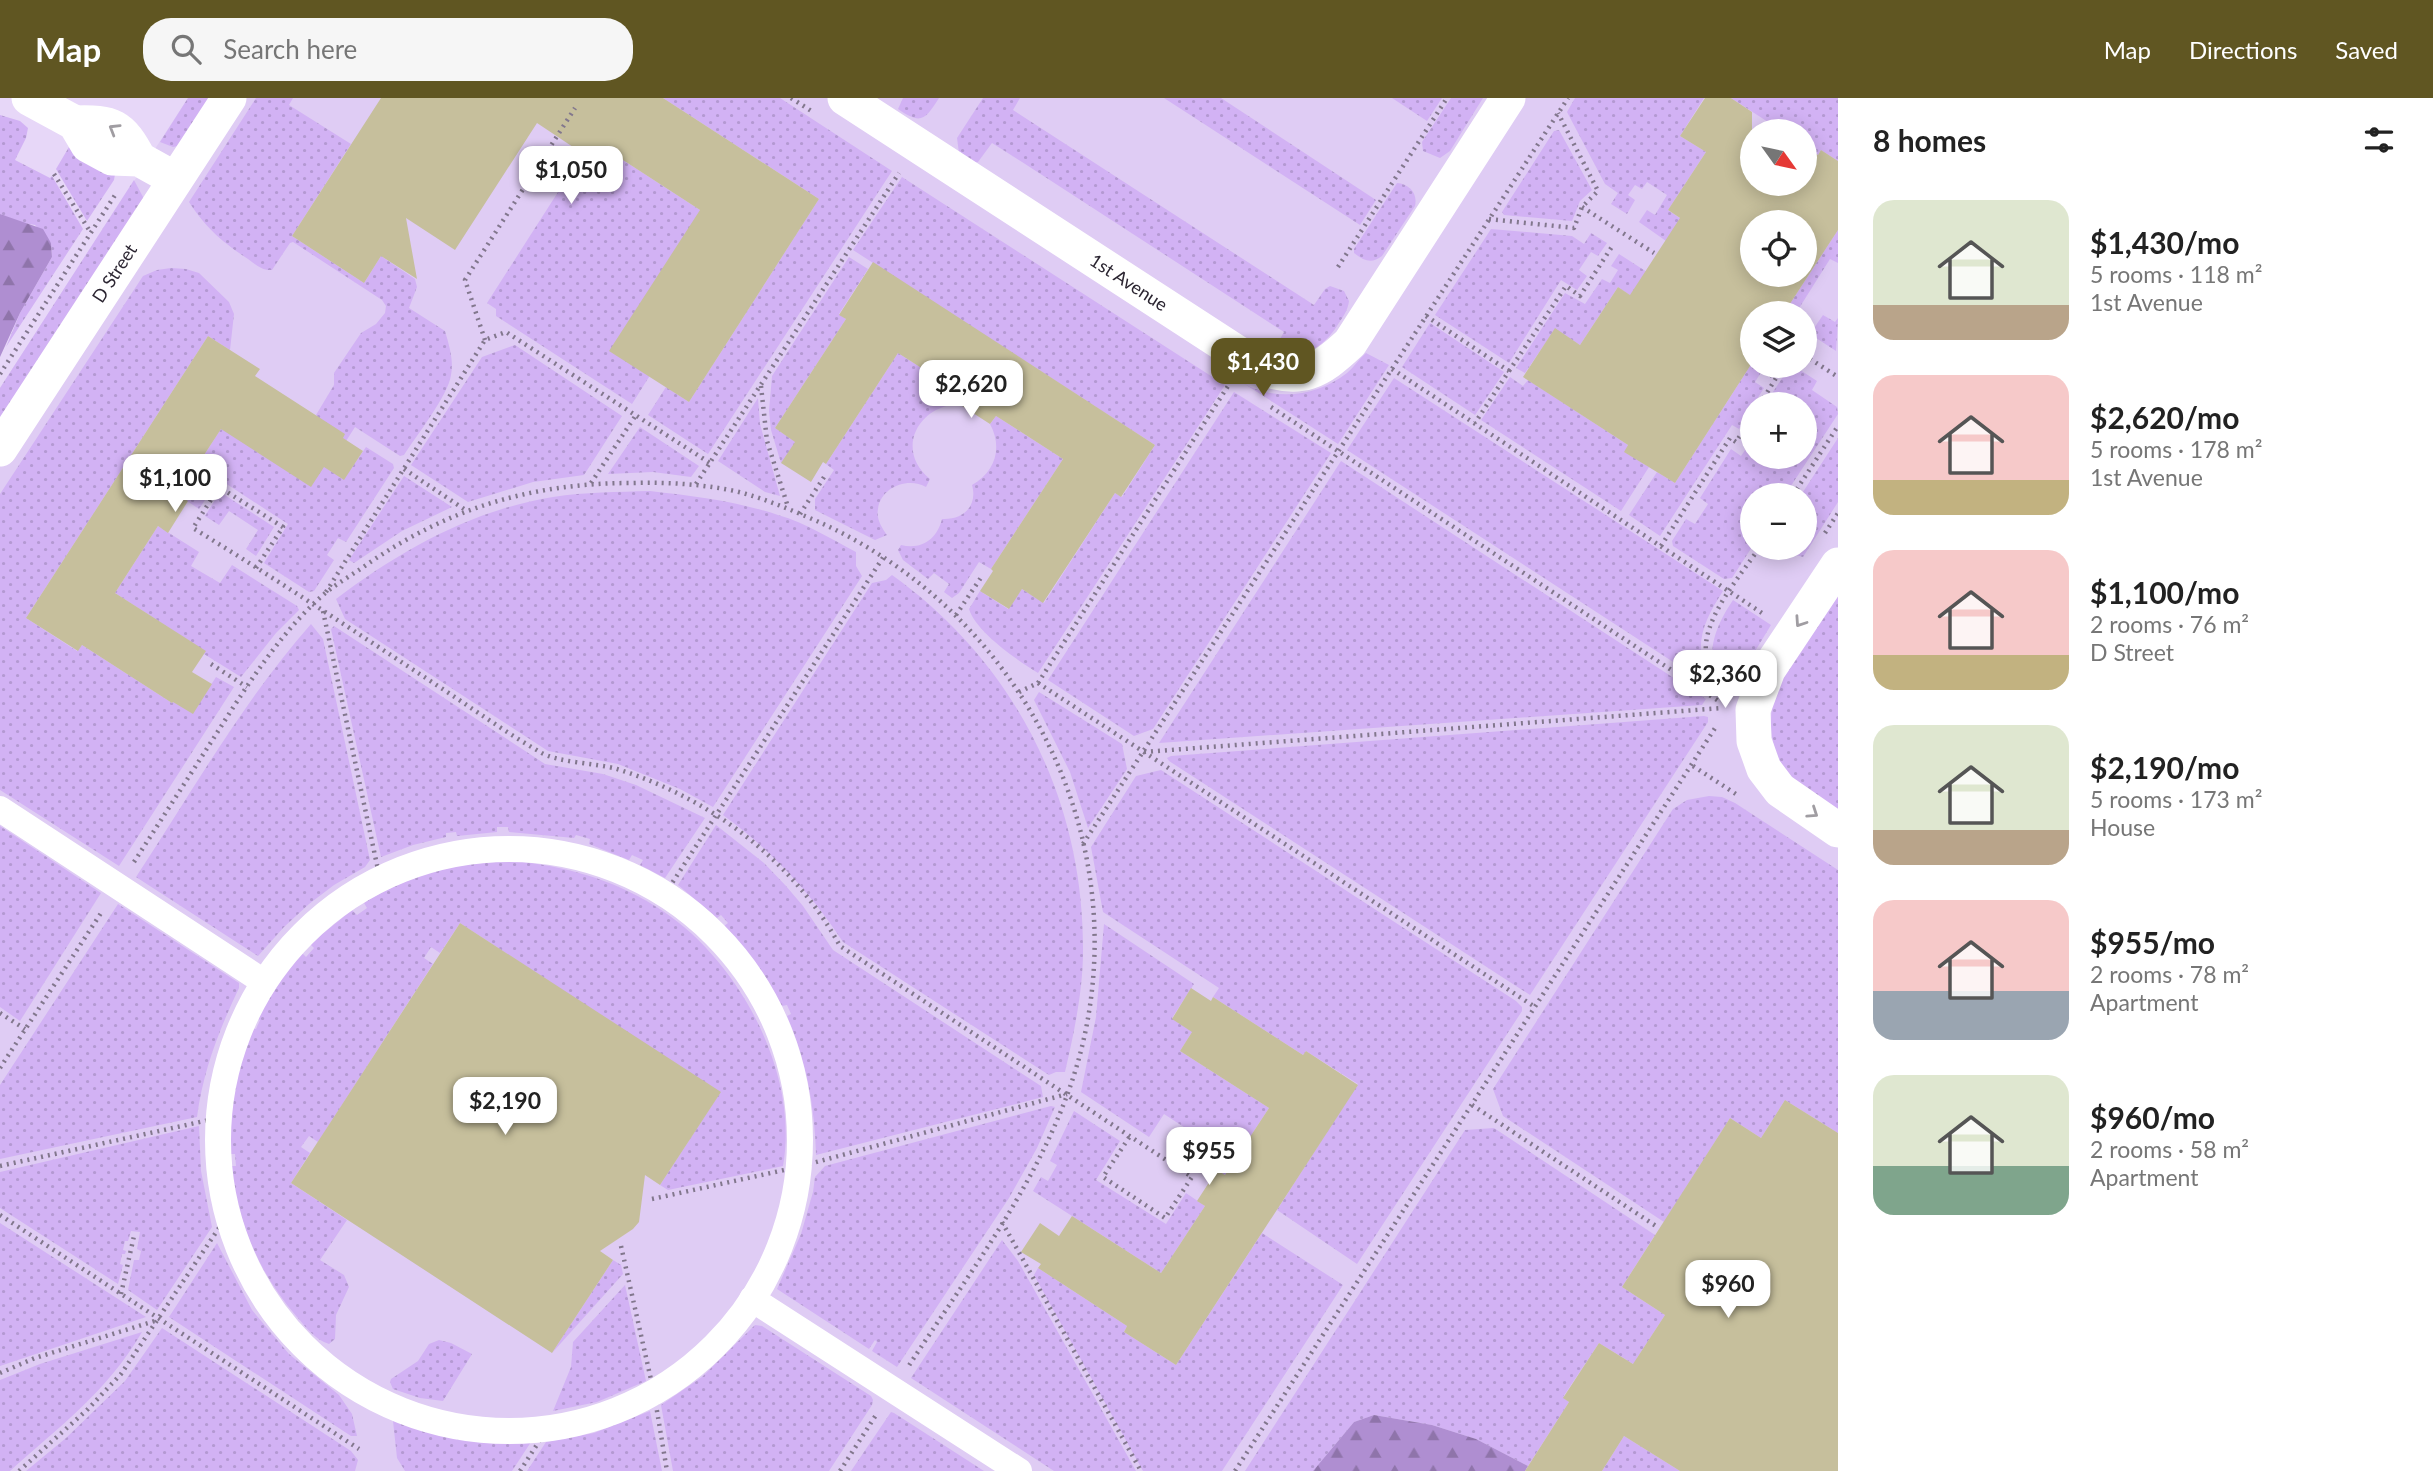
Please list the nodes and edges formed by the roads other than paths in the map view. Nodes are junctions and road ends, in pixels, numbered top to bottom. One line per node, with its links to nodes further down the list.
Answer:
1 (29, 98): 5 (street)
2 (229, 98): 5 (street, D Street)
3 (1508, 98): 4 (street, 1st Avenue)
4 (857, 106)
5 (175, 179): 6 (street, D Street)
6 (0, 449)
7 (1838, 565): 9 (street, one-way to 9)
8 (0, 809): 10 (street)
9 (1838, 830)
10 (264, 982): 11 (street); 11 (street)
11 (752, 1299): 12 (street)
12 (1019, 1471)

